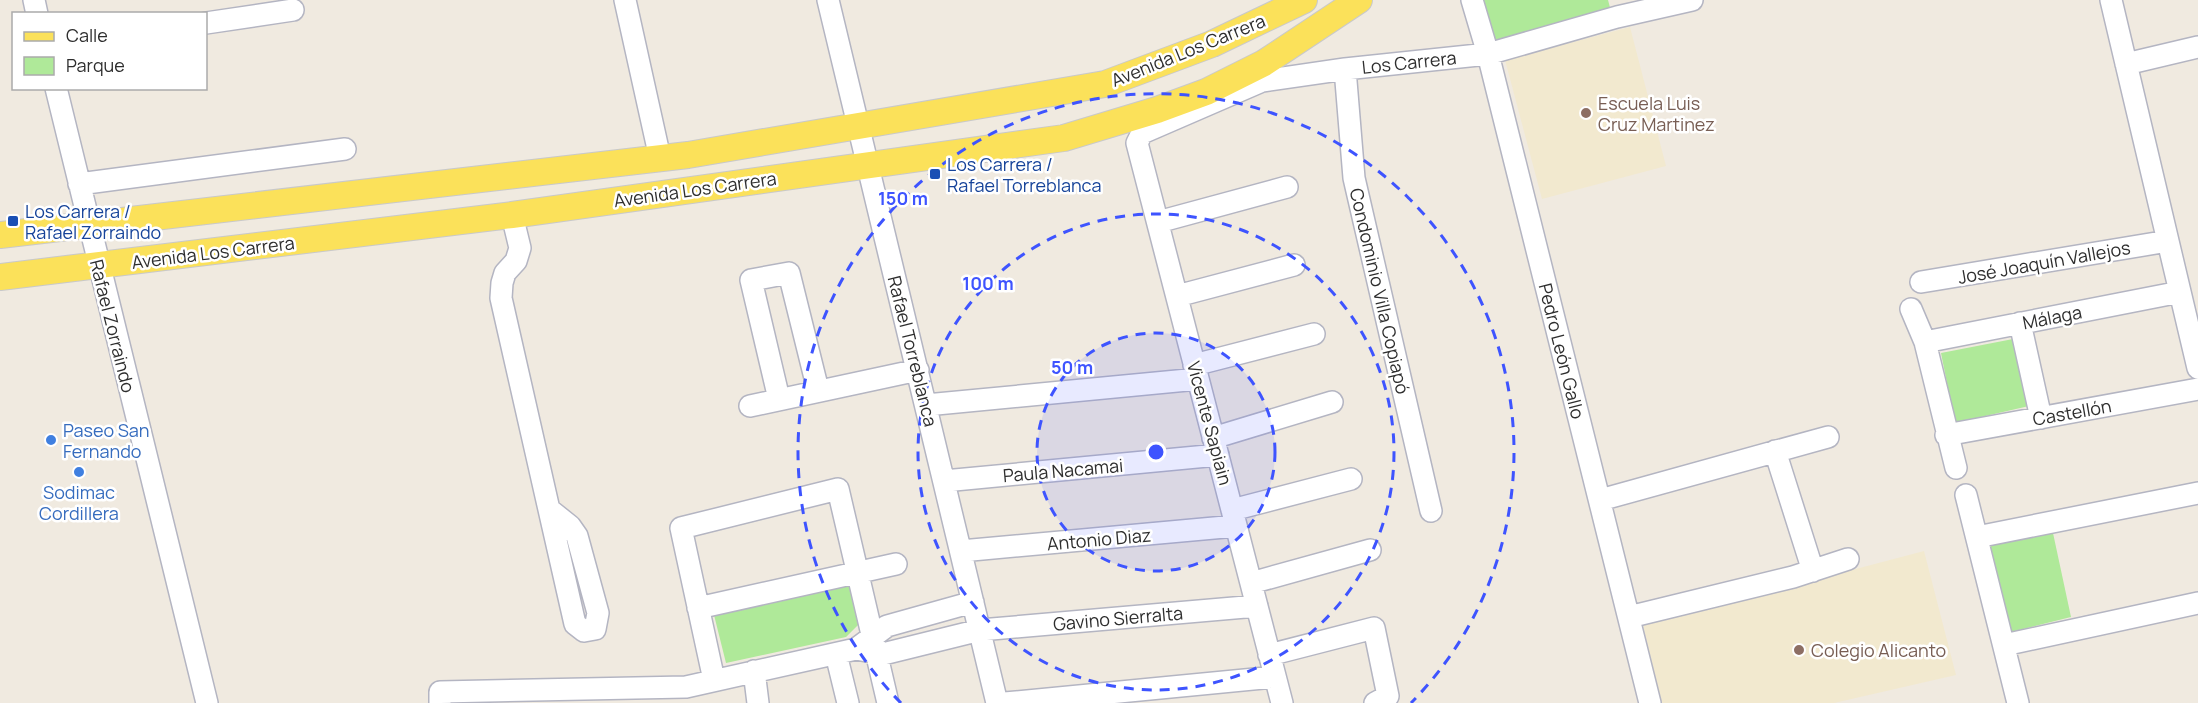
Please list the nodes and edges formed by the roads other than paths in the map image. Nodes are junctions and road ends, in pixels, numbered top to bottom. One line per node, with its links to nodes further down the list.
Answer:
1 (625, 0): 20 (street)
2 (828, 0): 17 (street, Rafael Torreblanca)
3 (1304, 0): 17 (main road, Avenida Los Carrera)
4 (1359, 0): 21 (main road, Avenida Los Carrera)
5 (1472, 0): 13 (street, Pedro León Gallo)
6 (1692, 0): 9 (street, Los Carrera)
7 (2111, 0): 14 (street)
8 (248, 8): 10 (street); 11 (street)
9 (1615, 9): 13 (street, Los Carrera)
10 (293, 10)
11 (207, 23)
12 (2198, 47): 14 (street)
13 (1488, 54): 15 (street, Los Carrera); 58 (street, Pedro León Gallo)
14 (2127, 64): 28 (street)
15 (1345, 69): 18 (street, Los Carrera); 60 (street, Condominio Villa Copiapó)
16 (56, 90): 22 (street, Rafael Zorraindo)
17 (858, 127): 20 (main road, Avenida Los Carrera); 21 (street, Rafael Torreblanca)
18 (1137, 142): 25 (street, Vicente Sapiain)
19 (345, 149): 22 (street)
20 (660, 158): 26 (main road, Avenida Los Carrera)
21 (866, 164): 24 (main road, Avenida Los Carrera); 40 (street, Rafael Torreblanca)
22 (79, 184): 26 (street, Rafael Zorraindo)
23 (1287, 187): 25 (street)
24 (512, 215): 30 (main road, Avenida Los Carrera); 59 (street)
25 (1158, 222): 34 (street, Vicente Sapiain)
26 (89, 226): 27 (main road, Avenida Los Carrera); 30 (street, Rafael Zorraindo)
27 (0, 235)
28 (2168, 241): 32 (street, José Joaquín Vallejos); 33 (street)
29 (1294, 265): 34 (street)
30 (99, 266): 31 (main road, Avenida Los Carrera); 86 (street, Rafael Zorraindo)
31 (0, 277)
32 (1921, 282)
33 (2180, 292): 36 (street, Málaga); 39 (street)
34 (1177, 296): 41 (street, Vicente Sapiain)
35 (1911, 309): 38 (street)
36 (2020, 323): 38 (street, Málaga); 48 (street)
37 (1314, 334): 41 (street)
38 (1925, 342): 49 (street)
39 (2198, 368)
40 (918, 370): 43 (street); 46 (street, Rafael Torreblanca)
41 (1196, 372): 46 (street); 51 (street, Vicente Sapiain)
42 (2198, 389): 48 (street, Castellón)
43 (818, 390): 44 (street); 44 (street)
44 (779, 399): 47 (street)
45 (1332, 402): 51 (street, Paula Nacamai)
46 (926, 405): 55 (street, Rafael Torreblanca)
47 (750, 406)
48 (2042, 418): 49 (street, Castellón)
49 (1946, 435): 53 (street)
50 (1828, 437): 52 (street)
51 (1216, 447): 55 (street, Paula Nacamai); 61 (street, Vicente Sapiain)
52 (1775, 452): 58 (street); 67 (street)
53 (1956, 468)
54 (1351, 478): 61 (street, Antonio Diaz)
55 (944, 481): 64 (street, Rafael Torreblanca)
56 (2198, 493): 62 (street)
57 (1966, 495): 62 (street)
58 (1600, 500): 74 (street, Pedro León Gallo)
59 (550, 510): 59 (street)
60 (1431, 511)
61 (1234, 518): 64 (street, Antonio Diaz); 69 (street, Vicente Sapiain)
62 (1977, 537): 76 (street)
63 (1370, 550): 69 (street)
64 (961, 551): 70 (street, Rafael Torreblanca)
65 (1848, 559): 67 (street)
66 (896, 564): 68 (street)
67 (1814, 571): 74 (street)
68 (857, 572): 73 (street); 73 (street); 77 (street)
69 (1251, 583): 72 (street, Vicente Sapiain)
70 (973, 602): 75 (street, Rafael Torreblanca); 77 (street)
71 (2198, 603): 76 (street)
72 (1257, 606): 75 (street, Gavino Sierralta); 78 (street, Vicente Sapiain)
73 (698, 608): 81 (street)
74 (1629, 617): 94 (street, Pedro León Gallo)
75 (980, 630): 77 (street, Gavino Sierralta); 90 (street, Rafael Torreblanca)
76 (2004, 645): 95 (street)
77 (860, 648): 79 (street); 88 (street); 89 (street)
78 (1269, 655): 80 (street, Vicente Sapiain); 93 (street)
79 (754, 671): 81 (street); 87 (street)
80 (1275, 677): 91 (street); 92 (street, Vicente Sapiain)
81 (714, 680): 83 (street)
82 (616, 695): 83 (street); 84 (street)
83 (657, 695)
84 (522, 697): 85 (street)
85 (440, 698)
86 (207, 703)
87 (758, 703)
88 (848, 703)
89 (888, 703)
90 (997, 703)
91 (1005, 703)
92 (1282, 703)
93 (1375, 703)
94 (1650, 703)
95 (2018, 703)

